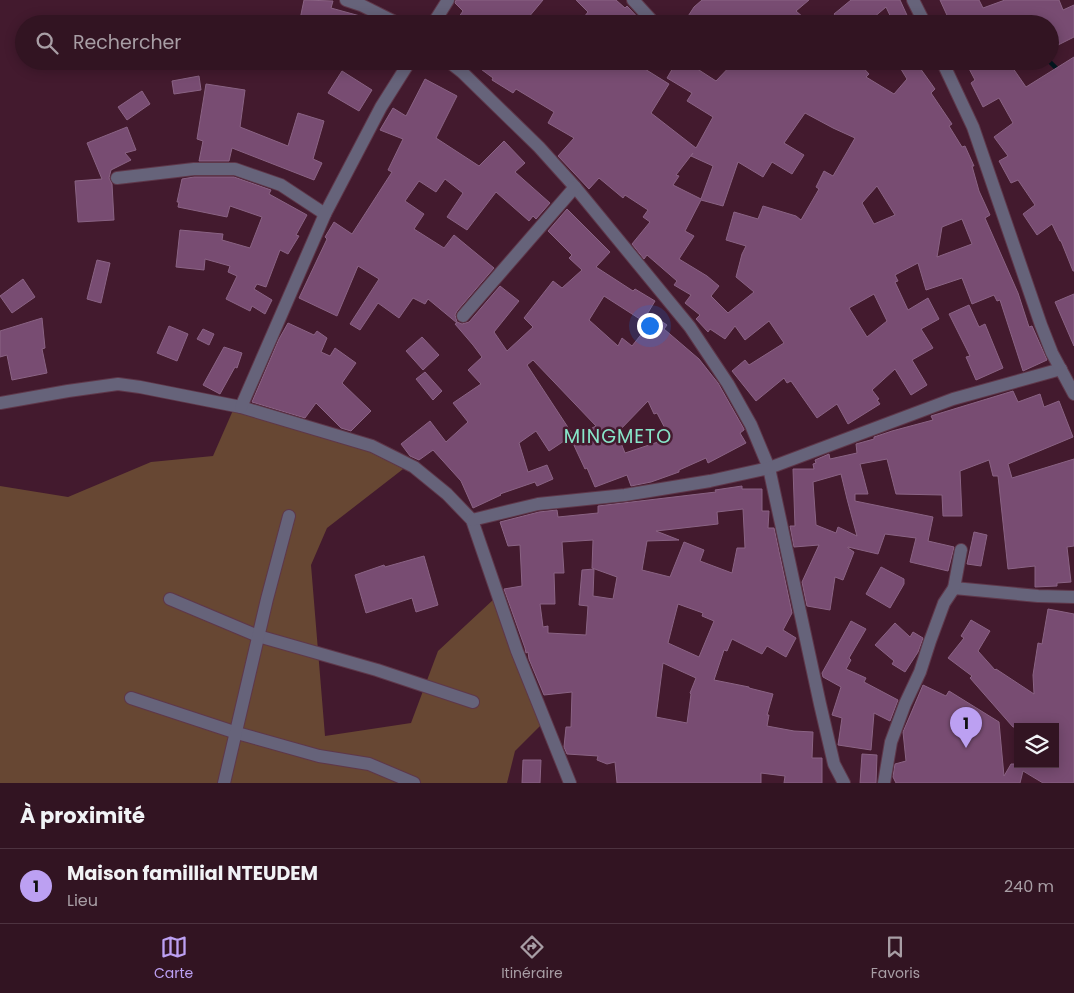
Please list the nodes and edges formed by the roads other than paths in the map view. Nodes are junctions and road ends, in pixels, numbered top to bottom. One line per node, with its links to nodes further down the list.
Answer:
1 (346, 0): 5 (street)
2 (448, 0): 6 (street)
3 (633, 0): 7 (street)
4 (914, 0): 8 (street)
5 (381, 15)
6 (439, 15)
7 (647, 15)
8 (921, 15)
9 (404, 70): 14 (street)
10 (459, 70): 13 (street)
11 (946, 70): 16 (street)
12 (117, 178): 14 (street)
13 (574, 186): 15 (street); 20 (street)
14 (326, 214): 19 (street)
15 (463, 316)
16 (1061, 369): 17 (street); 20 (street)
17 (1074, 394)
18 (0, 403): 19 (street)
19 (241, 408): 22 (street)
20 (769, 468): 22 (street); 34 (street)
21 (289, 516): 27 (street)
22 (472, 520): 33 (street)
23 (961, 550): 24 (street)
24 (954, 588): 25 (street); 35 (street)
25 (1074, 597)
26 (170, 599): 27 (street)
27 (258, 636): 29 (street); 30 (street)
28 (132, 698): 30 (street)
29 (472, 702)
30 (236, 733): 31 (street); 32 (street)
31 (224, 783)
32 (414, 783)
33 (570, 783)
34 (844, 783)
35 (884, 783)

